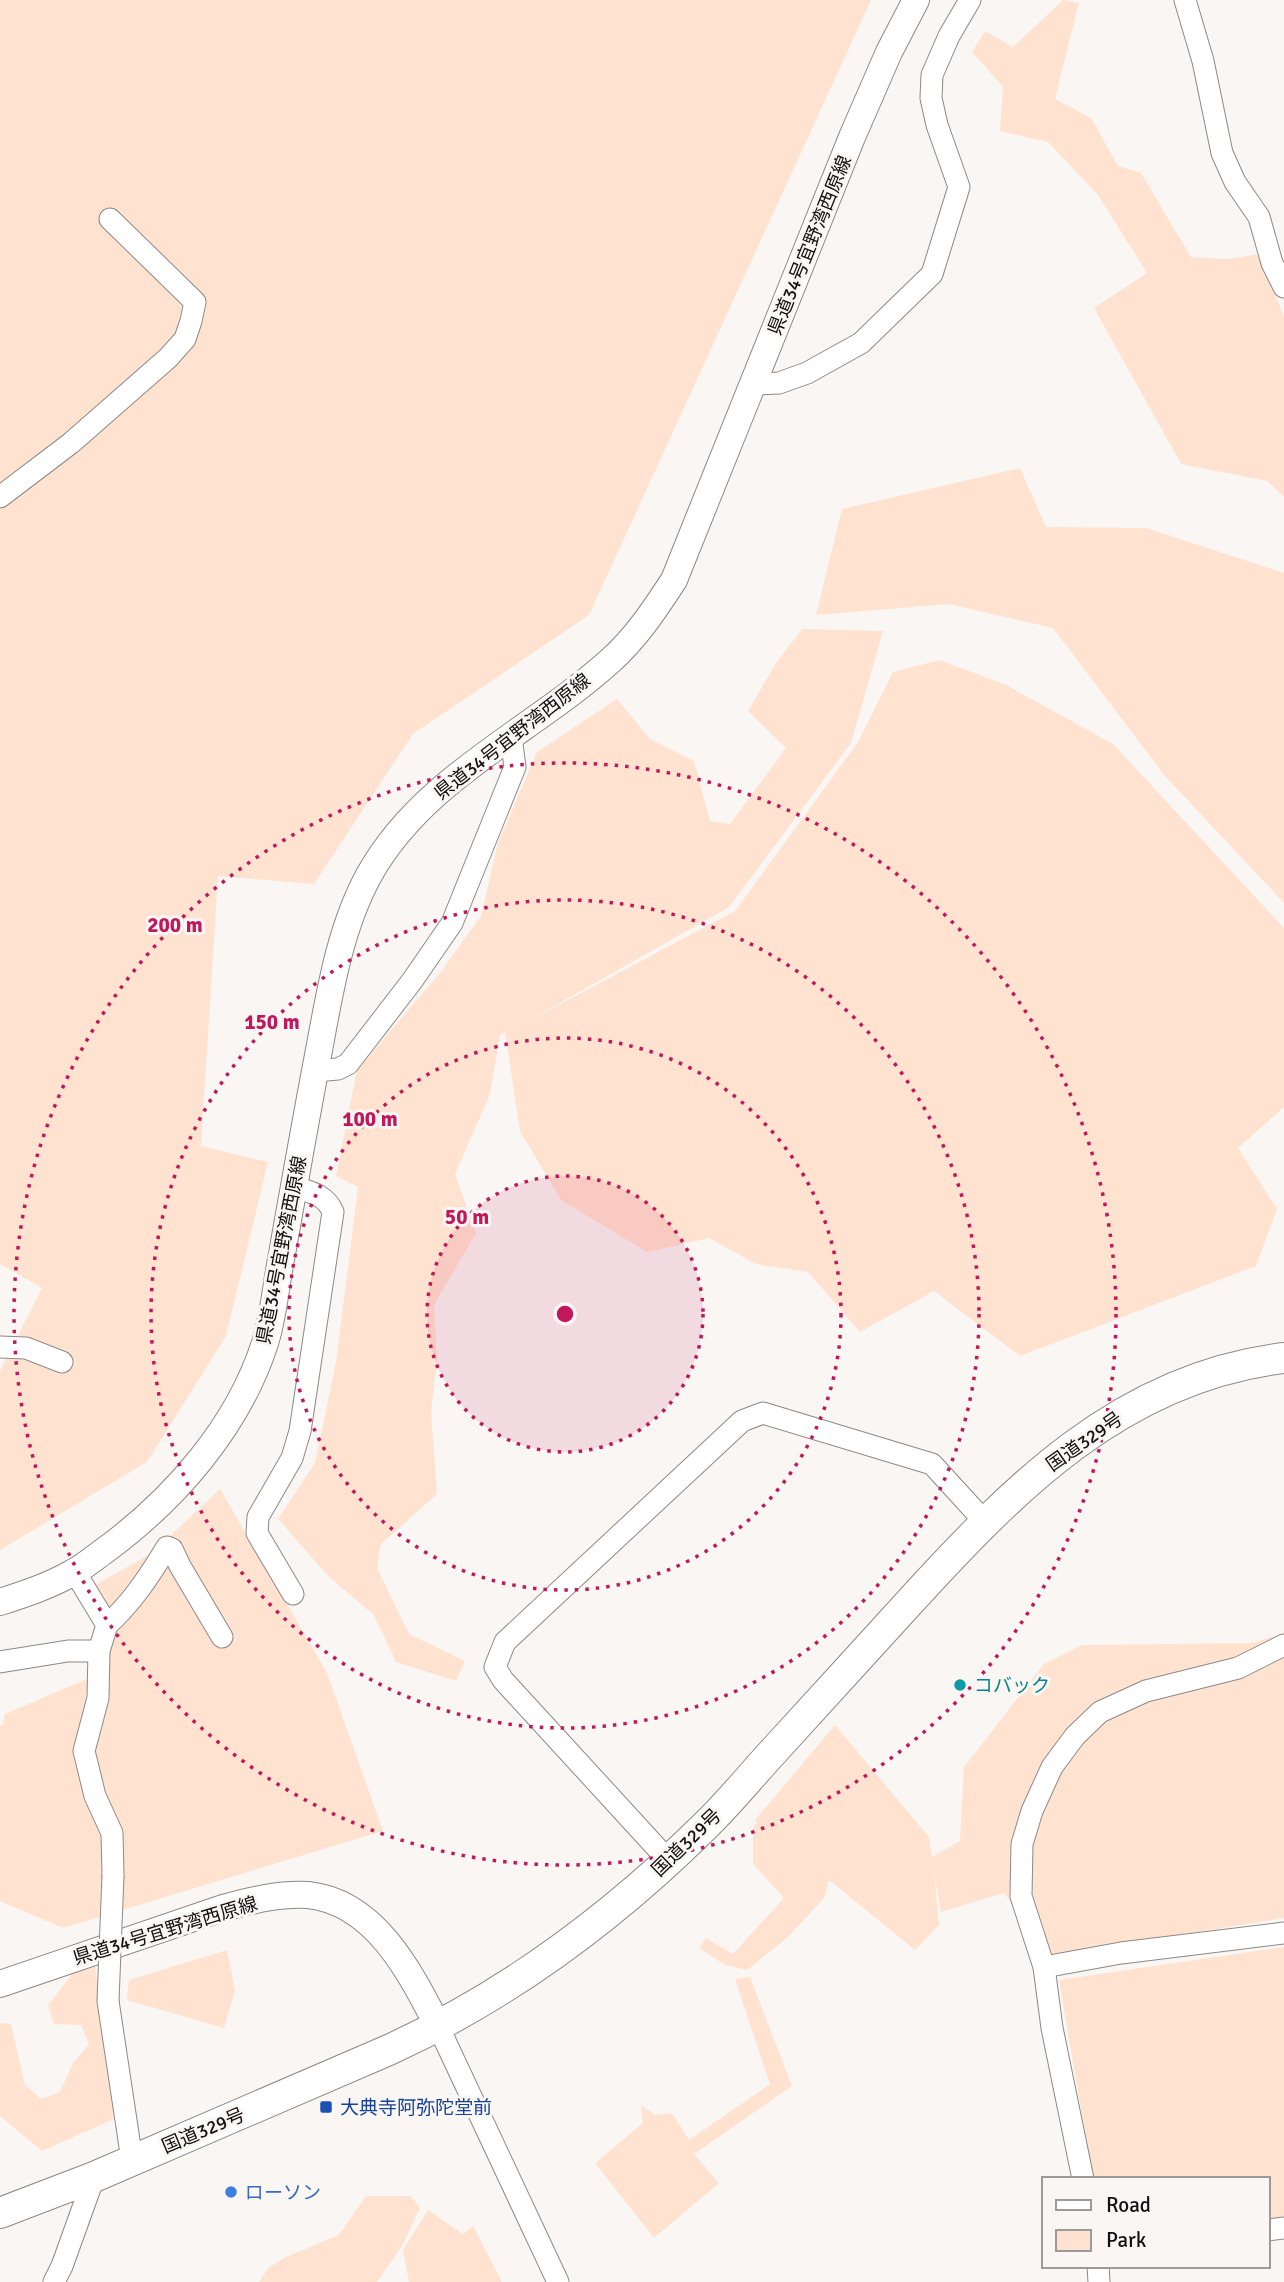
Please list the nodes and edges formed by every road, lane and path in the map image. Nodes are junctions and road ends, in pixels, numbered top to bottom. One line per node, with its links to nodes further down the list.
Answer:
1 (916, 0): 6 (main road, 県道34号宜野湾西原線)
2 (970, 0): 6 (street)
3 (1185, 0): 5 (street)
4 (110, 219): 7 (street)
5 (1284, 287)
6 (752, 384): 8 (main road, 県道34号宜野湾西原線)
7 (0, 497)
8 (511, 737): 9 (main road, 県道34号宜野湾西原線); 9 (street)
9 (315, 1071): 10 (main road, 県道34号宜野湾西原線)
10 (294, 1187): 15 (main road, 県道34号宜野湾西原線); 16 (street)
11 (0, 1347): 13 (street)
12 (1284, 1358): 14 (highway, 国道329号)
13 (62, 1362)
14 (985, 1522): 23 (highway, 国道329号); 23 (street)
15 (75, 1572): 17 (main road, 県道34号宜野湾西原線); 18 (street)
16 (293, 1594)
17 (0, 1602)
18 (107, 1625): 19 (street); 21 (street)
19 (222, 1637)
20 (1284, 1645): 25 (street)
21 (99, 1651): 22 (street); 28 (street, bridge)
22 (0, 1662)
23 (668, 1860): 27 (highway, 国道329号)
24 (1284, 1933): 25 (street)
25 (1044, 1966): 30 (street)
26 (0, 1983): 27 (main road, 県道34号宜野湾西原線)
27 (439, 2028): 28 (highway, 国道329号); 33 (street)
28 (132, 2160): 29 (highway, 国道329号)
29 (94, 2177): 31 (highway, 国道329号); 32 (street)
30 (1083, 2177)
31 (0, 2214)
32 (54, 2282)
33 (558, 2282)

